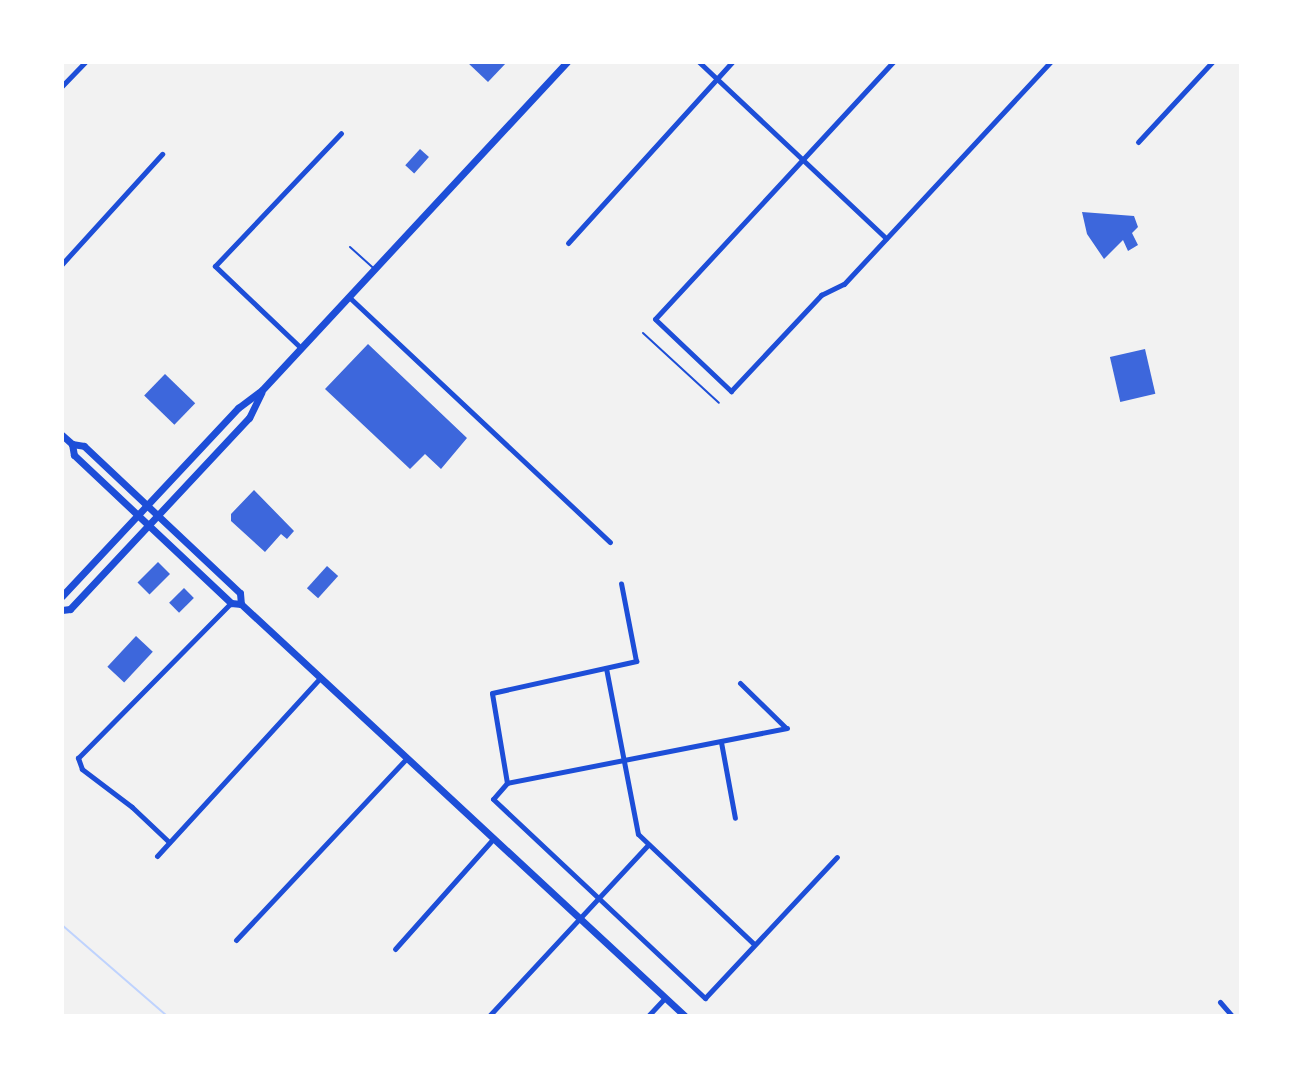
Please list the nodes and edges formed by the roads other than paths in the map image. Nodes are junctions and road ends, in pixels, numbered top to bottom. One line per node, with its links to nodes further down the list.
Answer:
1 (85, 62): 9 (street)
2 (567, 62): 18 (main road)
3 (699, 62): 8 (street)
4 (732, 62): 8 (street)
5 (893, 62): 13 (street)
6 (1050, 62): 14 (street)
7 (1212, 62): 11 (street)
8 (716, 79): 13 (street); 15 (street)
9 (62, 86)
10 (341, 133): 21 (street)
11 (1138, 142)
12 (162, 154): 17 (street)
13 (802, 160): 14 (street); 14 (street)
14 (886, 238)
15 (568, 243)
16 (350, 247): 18 (lane)
17 (62, 264)
18 (374, 269): 19 (main road)
19 (349, 297): 21 (main road); 30 (street)
20 (643, 333): 23 (lane)
21 (301, 348): 22 (main road)
22 (262, 390): 26 (main road); 28 (main road)
23 (719, 403)
24 (62, 435): 25 (main road)
25 (72, 444): 26 (main road); 27 (main road)
26 (147, 505): 27 (main road); 28 (main road)
27 (137, 515): 29 (main road); 32 (main road)
28 (157, 515): 29 (main road); 34 (main road)
29 (148, 525): 33 (main road); 35 (main road)
30 (610, 542)
31 (621, 583): 36 (street)
32 (62, 596)
33 (231, 603): 34 (main road); 45 (street)
34 (241, 604): 37 (main road)
35 (62, 610)
36 (606, 668): 41 (street); 42 (street)
37 (319, 679): 40 (main road); 45 (street)
38 (740, 683): 39 (street)
39 (721, 742): 41 (street); 43 (street)
40 (406, 759): 44 (main road); 51 (street)
41 (626, 759): 42 (street); 46 (street)
42 (507, 783): 49 (street)
43 (735, 818)
44 (493, 839): 50 (main road); 53 (street)
45 (169, 842): 47 (street)
46 (647, 846): 49 (street); 52 (street)
47 (157, 856)
48 (837, 857): 52 (street)
49 (600, 900): 50 (street); 52 (street)
50 (581, 920): 54 (main road); 56 (street)
51 (236, 940)
52 (754, 944)
53 (395, 949)
54 (665, 998): 57 (street); 58 (main road)
55 (1220, 1002): 59 (street)
56 (489, 1016)
57 (648, 1016)
58 (685, 1016)
59 (1232, 1016)

